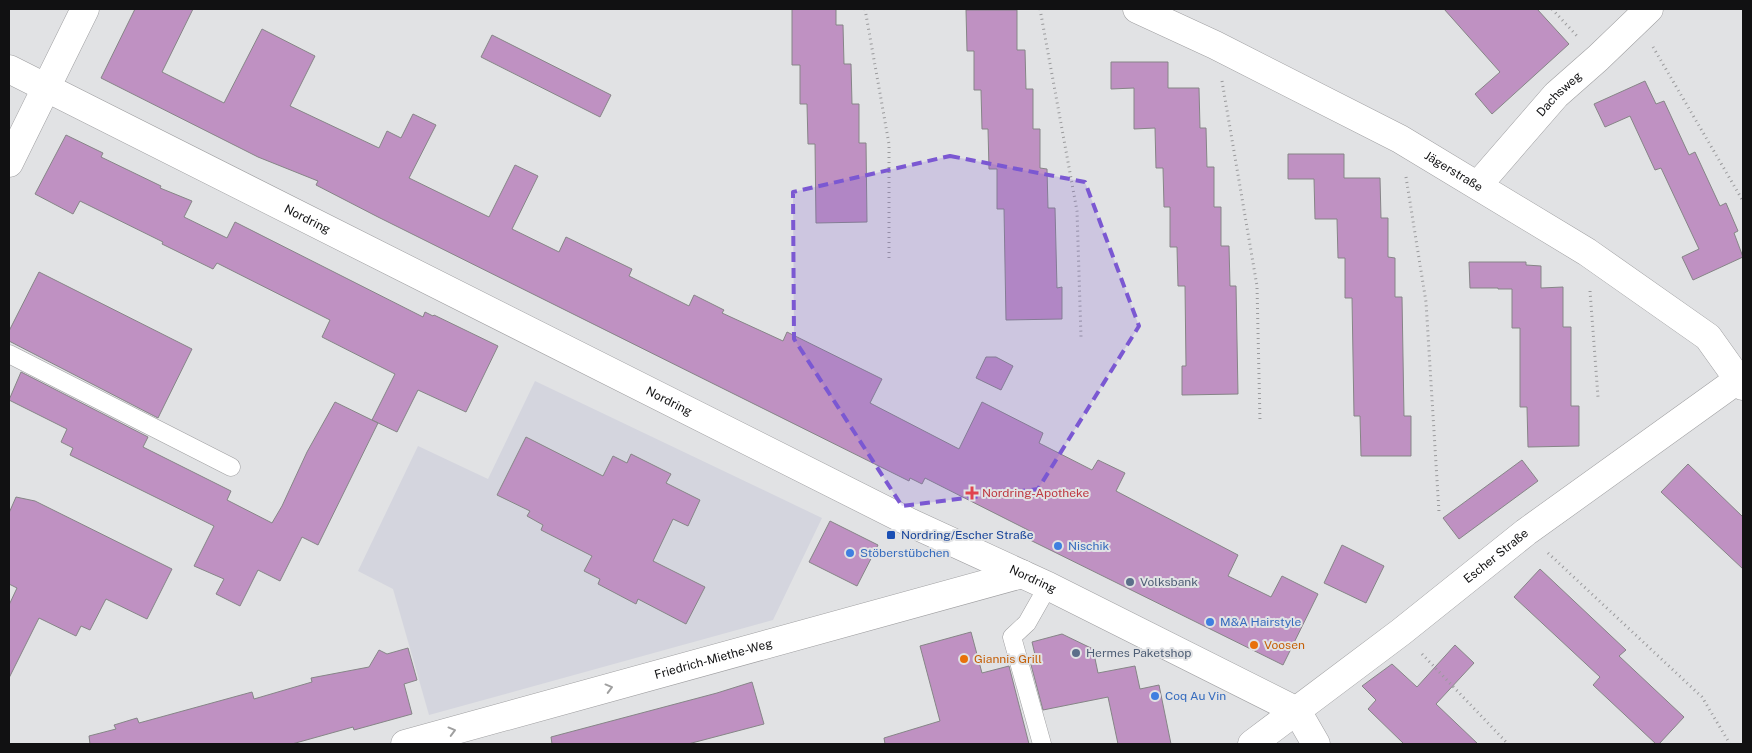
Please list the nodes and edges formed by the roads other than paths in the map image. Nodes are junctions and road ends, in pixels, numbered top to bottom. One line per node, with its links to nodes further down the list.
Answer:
1 (85, 9): 5 (street)
2 (1137, 9): 7 (street, Jägerstraße)
3 (1643, 14): 7 (street, Dachsweg)
4 (9, 69): 5 (street, Nordring)
5 (47, 88): 6 (street); 11 (street, Nordring)
6 (9, 163)
7 (1478, 185): 9 (street, Jägerstraße)
8 (9, 354): 10 (lane)
9 (1742, 380): 13 (street, Escher Straße)
10 (231, 467)
11 (1022, 574): 12 (street, Nordring); 14 (street, Friedrich-Miethe-Weg, one-way to 11)
12 (1048, 586): 13 (street, Nordring); 15 (lane)
13 (1296, 711): 16 (street, Escher Straße); 17 (street)
14 (405, 744)
15 (1042, 744)
16 (1252, 744)
17 (1316, 744)

